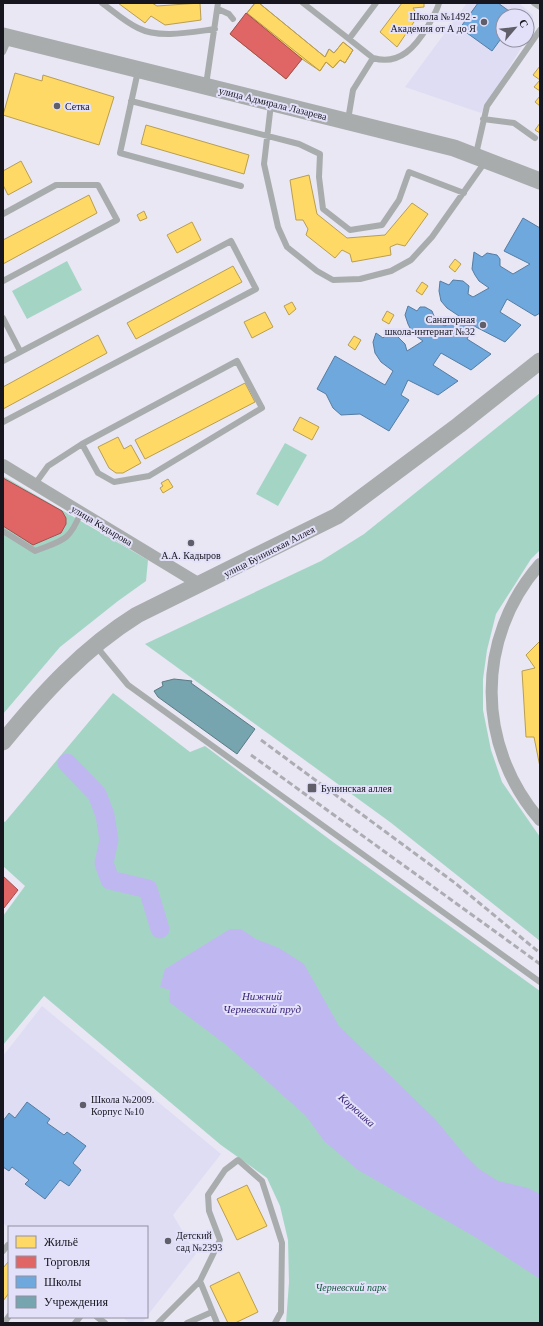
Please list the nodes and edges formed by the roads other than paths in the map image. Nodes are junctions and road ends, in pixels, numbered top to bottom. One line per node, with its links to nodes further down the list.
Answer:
1 (102, 3): 9 (lane)
2 (303, 3): 11 (lane)
3 (376, 3): 11 (lane)
4 (439, 3): 13 (lane)
5 (534, 3): 7 (lane)
6 (218, 6): 8 (lane); 9 (lane)
7 (540, 7)
8 (234, 19)
9 (215, 29): 15 (lane)
10 (540, 30): 18 (lane)
11 (349, 39): 13 (lane)
12 (5, 42): 14 (street, улица Адмирала Лазарева)
13 (373, 58): 19 (lane)
14 (139, 70): 15 (street, улица Адмирала Лазарева); 16 (lane)
15 (206, 86): 17 (street, улица Адмирала Лазарева)
16 (131, 101): 20 (lane); 24 (lane)
17 (271, 102): 19 (street, улица Адмирала Лазарева); 20 (lane)
18 (483, 119): 21 (lane); 22 (lane)
19 (348, 121): 22 (street, улица Адмирала Лазарева)
20 (266, 135): 25 (lane); 25 (lane)
21 (535, 138)
22 (481, 159): 23 (street, улица Адмирала Лазарева); 25 (lane)
23 (540, 181)
24 (242, 186)
25 (464, 193)
26 (3, 214): 27 (lane)
27 (3, 281)
28 (3, 318): 29 (lane)
29 (20, 351): 30 (lane); 32 (lane)
30 (3, 361)
31 (540, 361): 39 (street, улица Бунинская Аллея)
32 (3, 422)
33 (82, 444): 33 (lane); 35 (lane)
34 (3, 465): 35 (street, улица Кадырова)
35 (35, 484): 36 (street, улица Кадырова)
36 (81, 512): 37 (lane); 39 (street, улица Кадырова)
37 (3, 531)
38 (540, 564): 42 (street)
39 (201, 585): 40 (street, улица Бунинская Аллея)
40 (95, 645): 41 (street, улица Бунинская Аллея); 43 (lane)
41 (6, 739)
42 (540, 820)
43 (540, 982)
44 (200, 1281): 45 (lane); 46 (lane); 49 (lane)
45 (212, 1312): 47 (lane); 48 (lane)
46 (158, 1323)
47 (187, 1323)
48 (217, 1323)
49 (275, 1323)

